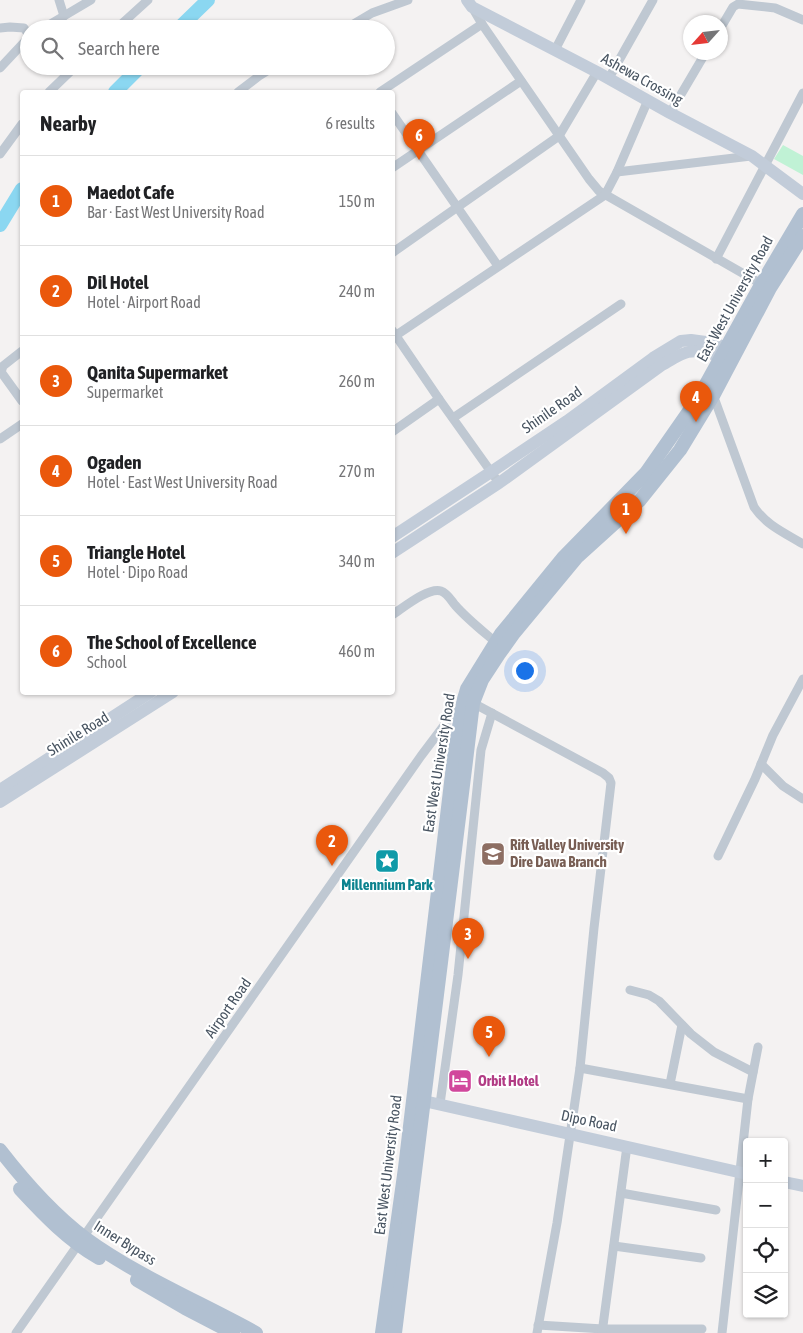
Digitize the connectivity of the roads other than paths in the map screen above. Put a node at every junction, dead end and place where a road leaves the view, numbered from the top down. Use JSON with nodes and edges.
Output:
{"nodes":[{"id":1,"x":59,"y":0,"type":"edge"},
{"id":2,"x":91,"y":0,"type":"edge"},
{"id":3,"x":408,"y":0,"type":"edge"},
{"id":4,"x":581,"y":0,"type":"edge"},
{"id":5,"x":652,"y":0,"type":"edge"},
{"id":6,"x":142,"y":2,"type":"edge"},
{"id":7,"x":469,"y":4,"type":"edge"},
{"id":8,"x":775,"y":4,"type":"edge"},
{"id":9,"x":728,"y":15,"type":"edge"},
{"id":10,"x":64,"y":16,"type":"junction"},
{"id":11,"x":57,"y":20,"type":"edge"},
{"id":12,"x":125,"y":20,"type":"edge"},
{"id":13,"x":360,"y":20,"type":"edge"},
{"id":14,"x":803,"y":20,"type":"edge"},
{"id":15,"x":500,"y":21,"type":"junction"},
{"id":16,"x":482,"y":24,"type":"junction"},
{"id":17,"x":0,"y":28,"type":"edge"},
{"id":18,"x":20,"y":28,"type":"edge"},
{"id":19,"x":490,"y":36,"type":"junction"},
{"id":20,"x":20,"y":46,"type":"edge"},
{"id":21,"x":555,"y":50,"type":"junction"},
{"id":22,"x":701,"y":60,"type":"edge"},
{"id":23,"x":0,"y":68,"type":"edge"},
{"id":24,"x":67,"y":75,"type":"edge"},
{"id":25,"x":261,"y":75,"type":"edge"},
{"id":26,"x":603,"y":75,"type":"junction"},
{"id":27,"x":521,"y":81,"type":"junction"},
{"id":28,"x":51,"y":90,"type":"edge"},
{"id":29,"x":241,"y":90,"type":"edge"},
{"id":30,"x":383,"y":90,"type":"edge"},
{"id":31,"x":803,"y":93,"type":"edge"},
{"id":32,"x":648,"y":100,"type":"junction"},
{"id":33,"x":670,"y":113,"type":"junction"},
{"id":34,"x":395,"y":117,"type":"edge"},
{"id":35,"x":20,"y":127,"type":"edge"},
{"id":36,"x":559,"y":136,"type":"junction"},
{"id":37,"x":418,"y":150,"type":"junction"},
{"id":38,"x":0,"y":154,"type":"edge"},
{"id":39,"x":752,"y":156,"type":"junction"},
{"id":40,"x":765,"y":165,"type":"junction"},
{"id":41,"x":395,"y":166,"type":"edge"},
{"id":42,"x":617,"y":172,"type":"junction"},
{"id":43,"x":605,"y":195,"type":"junction"},
{"id":44,"x":801,"y":195,"type":"edge"},
{"id":45,"x":457,"y":208,"type":"junction"},
{"id":46,"x":803,"y":214,"type":"edge"},
{"id":47,"x":803,"y":236,"type":"edge"},
{"id":48,"x":395,"y":250,"type":"edge"},
{"id":49,"x":716,"y":258,"type":"junction"},
{"id":50,"x":498,"y":266,"type":"junction"},
{"id":51,"x":765,"y":286,"type":"junction"},
{"id":52,"x":621,"y":304,"type":"dead end"},
{"id":53,"x":395,"y":333,"type":"edge"},
{"id":54,"x":395,"y":335,"type":"edge"},
{"id":55,"x":20,"y":353,"type":"edge"},
{"id":56,"x":729,"y":354,"type":"junction"},
{"id":57,"x":710,"y":389,"type":"junction"},
{"id":58,"x":20,"y":398,"type":"edge"},
{"id":59,"x":439,"y":399,"type":"junction"},
{"id":60,"x":453,"y":418,"type":"junction"},
{"id":61,"x":20,"y":425,"type":"edge"},
{"id":62,"x":395,"y":430,"type":"edge"},
{"id":63,"x":0,"y":439,"type":"edge"},
{"id":64,"x":491,"y":472,"type":"junction"},
{"id":65,"x":499,"y":483,"type":"junction"},
{"id":66,"x":395,"y":535,"type":"edge"},
{"id":67,"x":803,"y":544,"type":"edge"},
{"id":68,"x":395,"y":551,"type":"edge"},
{"id":69,"x":395,"y":613,"type":"edge"},
{"id":70,"x":499,"y":645,"type":"junction"},
{"id":71,"x":803,"y":679,"type":"edge"},
{"id":72,"x":146,"y":695,"type":"edge"},
{"id":73,"x":168,"y":695,"type":"edge"},
{"id":74,"x":469,"y":701,"type":"junction"},
{"id":75,"x":492,"y":713,"type":"junction"},
{"id":76,"x":761,"y":764,"type":"junction"},
{"id":77,"x":0,"y":790,"type":"edge"},
{"id":78,"x":803,"y":799,"type":"edge"},
{"id":79,"x":0,"y":802,"type":"edge"},
{"id":80,"x":718,"y":856,"type":"dead end"},
{"id":81,"x":630,"y":990,"type":"dead end"},
{"id":82,"x":682,"y":1025,"type":"junction"},
{"id":83,"x":758,"y":1047,"type":"dead end"},
{"id":84,"x":580,"y":1068,"type":"junction"},
{"id":85,"x":753,"y":1072,"type":"junction"},
{"id":86,"x":670,"y":1084,"type":"junction"},
{"id":87,"x":419,"y":1099,"type":"junction"},
{"id":88,"x":748,"y":1099,"type":"junction"},
{"id":89,"x":440,"y":1104,"type":"junction"},
{"id":90,"x":569,"y":1134,"type":"junction"},
{"id":91,"x":746,"y":1138,"type":"edge"},
{"id":92,"x":627,"y":1146,"type":"junction"},
{"id":93,"x":0,"y":1150,"type":"edge"},
{"id":94,"x":0,"y":1166,"type":"edge"},
{"id":95,"x":743,"y":1173,"type":"edge"},
{"id":96,"x":743,"y":1180,"type":"edge"},
{"id":97,"x":788,"y":1183,"type":"edge"},
{"id":98,"x":803,"y":1186,"type":"edge"},
{"id":99,"x":621,"y":1193,"type":"junction"},
{"id":100,"x":716,"y":1210,"type":"dead end"},
{"id":101,"x":81,"y":1241,"type":"junction"},
{"id":102,"x":614,"y":1246,"type":"junction"},
{"id":103,"x":701,"y":1258,"type":"dead end"},
{"id":104,"x":537,"y":1329,"type":"edge"},
{"id":105,"x":702,"y":1329,"type":"dead end"},
{"id":106,"x":602,"y":1331,"type":"edge"},
{"id":107,"x":654,"y":1331,"type":"edge"},
{"id":108,"x":16,"y":1333,"type":"edge"},
{"id":109,"x":233,"y":1333,"type":"edge"},
{"id":110,"x":256,"y":1333,"type":"edge"},
{"id":111,"x":382,"y":1333,"type":"edge"},
{"id":112,"x":395,"y":1333,"type":"edge"},
{"id":113,"x":722,"y":1333,"type":"edge"}],
"edges":[{"from":1,"to":10,"type":"street"},
{"from":2,"to":10,"type":"street"},
{"from":3,"to":13,"type":"street"},
{"from":4,"to":21,"type":"street"},
{"from":5,"to":26,"type":"street"},
{"from":6,"to":12,"type":"street"},
{"from":7,"to":15,"type":"street","name":"Ashewa Crossing"},
{"from":7,"to":16,"type":"street"},
{"from":8,"to":9,"type":"street"},
{"from":8,"to":14,"type":"street"},
{"from":10,"to":11,"type":"street"},
{"from":15,"to":19,"type":"street"},
{"from":15,"to":21,"type":"street","name":"Ashewa Crossing"},
{"from":16,"to":19,"type":"street"},
{"from":16,"to":30,"type":"street"},
{"from":17,"to":18,"type":"street"},
{"from":19,"to":27,"type":"street"},
{"from":20,"to":23,"type":"street"},
{"from":21,"to":26,"type":"street","name":"Ashewa Crossing"},
{"from":22,"to":33,"type":"street"},
{"from":24,"to":28,"type":"street"},
{"from":25,"to":29,"type":"street"},
{"from":26,"to":32,"type":"street","name":"Ashewa Crossing"},
{"from":26,"to":36,"type":"street"},
{"from":27,"to":36,"type":"street"},
{"from":27,"to":37,"type":"street"},
{"from":31,"to":40,"type":"street"},
{"from":32,"to":33,"type":"street","name":"Ashewa Crossing"},
{"from":32,"to":42,"type":"street"},
{"from":33,"to":39,"type":"street","name":"Ashewa Crossing"},
{"from":34,"to":37,"type":"street"},
{"from":35,"to":38,"type":"street"},
{"from":36,"to":43,"type":"street"},
{"from":36,"to":45,"type":"street"},
{"from":37,"to":41,"type":"street"},
{"from":37,"to":45,"type":"street"},
{"from":39,"to":40,"type":"street","name":"Ashewa Crossing"},
{"from":39,"to":42,"type":"street"},
{"from":40,"to":44,"type":"street","name":"Ashewa Crossing"},
{"from":40,"to":49,"type":"street"},
{"from":42,"to":43,"type":"street"},
{"from":43,"to":49,"type":"street"},
{"from":43,"to":50,"type":"street"},
{"from":45,"to":48,"type":"street"},
{"from":45,"to":50,"type":"street"},
{"from":46,"to":51,"type":"main road","name":"East West University Road"},
{"from":47,"to":51,"type":"main road","name":"East West University Road"},
{"from":49,"to":51,"type":"street"},
{"from":50,"to":53,"type":"street"},
{"from":51,"to":56,"type":"main road","name":"East West University Road"},
{"from":52,"to":60,"type":"street"},
{"from":54,"to":59,"type":"street"},
{"from":55,"to":58,"type":"street"},
{"from":56,"to":57,"type":"main road","name":"East West University Road"},
{"from":56,"to":64,"type":"street","name":"Shinile Road"},
{"from":56,"to":65,"type":"street","name":"Shinile Road"},
{"from":57,"to":67,"type":"street"},
{"from":57,"to":70,"type":"main road","name":"East West University Road"},
{"from":59,"to":60,"type":"street"},
{"from":59,"to":62,"type":"street"},
{"from":60,"to":64,"type":"street"},
{"from":61,"to":63,"type":"street"},
{"from":64,"to":65,"type":"street"},
{"from":64,"to":66,"type":"street","name":"Shinile Road"},
{"from":65,"to":68,"type":"street","name":"Shinile Road"},
{"from":69,"to":70,"type":"street"},
{"from":70,"to":74,"type":"main road","name":"East West University Road"},
{"from":71,"to":76,"type":"street"},
{"from":72,"to":77,"type":"street","name":"Shinile Road"},
{"from":73,"to":79,"type":"street","name":"Shinile Road"},
{"from":74,"to":75,"type":"street"},
{"from":74,"to":87,"type":"main road","name":"East West University Road"},
{"from":74,"to":101,"type":"street","name":"Airport Road"},
{"from":75,"to":84,"type":"street"},
{"from":75,"to":89,"type":"street"},
{"from":76,"to":78,"type":"street"},
{"from":76,"to":80,"type":"street"},
{"from":81,"to":82,"type":"street"},
{"from":82,"to":85,"type":"street"},
{"from":82,"to":86,"type":"street"},
{"from":83,"to":85,"type":"street"},
{"from":84,"to":86,"type":"street"},
{"from":84,"to":90,"type":"street"},
{"from":85,"to":88,"type":"street"},
{"from":86,"to":88,"type":"street"},
{"from":87,"to":89,"type":"street","name":"Dipo Road"},
{"from":87,"to":111,"type":"main road","name":"East West University Road"},
{"from":87,"to":112,"type":"main road","name":"East West University Road"},
{"from":88,"to":91,"type":"street"},
{"from":89,"to":90,"type":"street","name":"Dipo Road"},
{"from":90,"to":92,"type":"street","name":"Dipo Road"},
{"from":90,"to":104,"type":"street"},
{"from":92,"to":95,"type":"street","name":"Dipo Road"},
{"from":92,"to":99,"type":"street"},
{"from":93,"to":101,"type":"main road","name":"Inner Bypass"},
{"from":94,"to":101,"type":"main road","name":"Inner Bypass"},
{"from":96,"to":113,"type":"street"},
{"from":97,"to":98,"type":"street"},
{"from":99,"to":100,"type":"street"},
{"from":99,"to":102,"type":"street"},
{"from":101,"to":108,"type":"street","name":"Airport Road"},
{"from":101,"to":109,"type":"main road","name":"Inner Bypass"},
{"from":101,"to":110,"type":"main road","name":"Inner Bypass"},
{"from":102,"to":103,"type":"street"},
{"from":102,"to":106,"type":"street"},
{"from":104,"to":106,"type":"street"},
{"from":105,"to":107,"type":"street"},
{"from":106,"to":107,"type":"street"}]}
